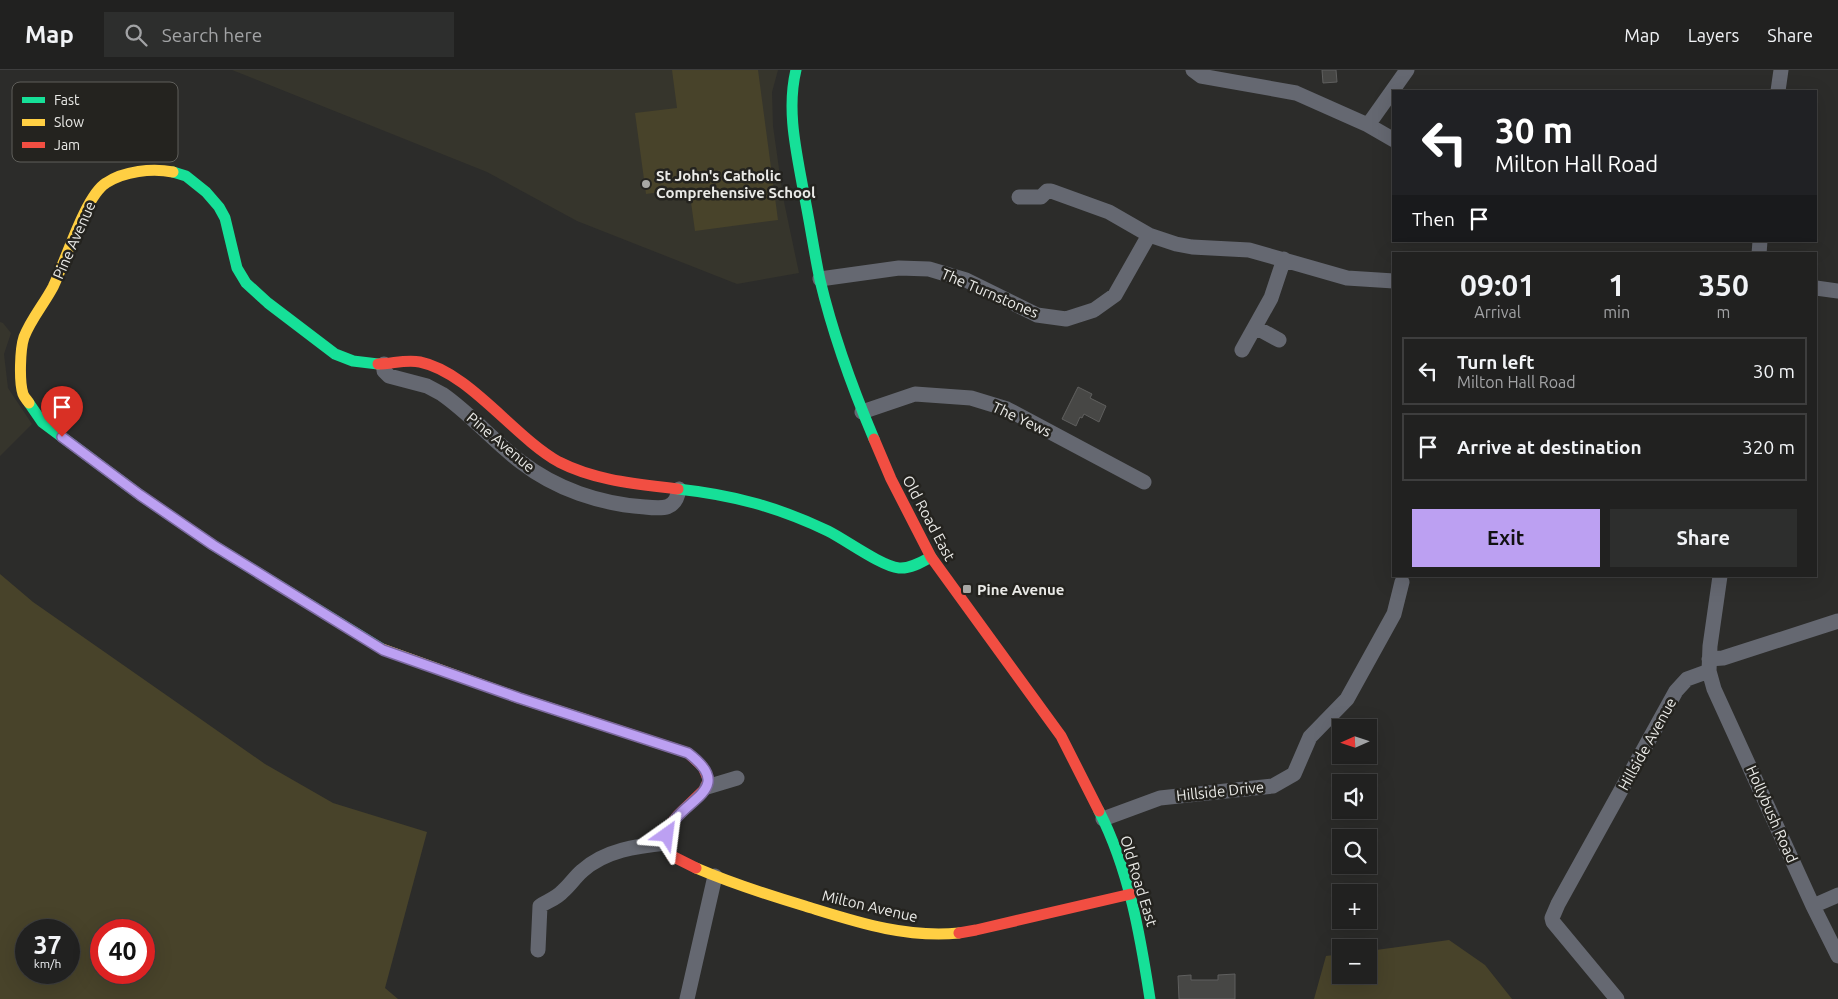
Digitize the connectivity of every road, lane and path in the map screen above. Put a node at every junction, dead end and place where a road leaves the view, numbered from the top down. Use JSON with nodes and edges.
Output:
{"nodes":[{"id":1,"x":796,"y":70,"type":"edge"},
{"id":2,"x":1193,"y":70,"type":"edge"},
{"id":3,"x":1407,"y":70,"type":"edge"},
{"id":4,"x":1781,"y":70,"type":"edge"},
{"id":5,"x":1393,"y":90,"type":"edge"},
{"id":6,"x":1778,"y":90,"type":"edge"},
{"id":7,"x":1392,"y":91,"type":"edge"},
{"id":8,"x":1368,"y":125,"type":"junction"},
{"id":9,"x":1392,"y":139,"type":"edge"},
{"id":10,"x":1019,"y":196,"type":"dead end"},
{"id":11,"x":1149,"y":235,"type":"junction"},
{"id":12,"x":1284,"y":260,"type":"junction"},
{"id":13,"x":820,"y":279,"type":"junction"},
{"id":14,"x":1392,"y":281,"type":"edge"},
{"id":15,"x":1817,"y":288,"type":"edge"},
{"id":16,"x":1838,"y":290,"type":"edge"},
{"id":17,"x":1255,"y":327,"type":"junction"},
{"id":18,"x":1279,"y":340,"type":"dead end"},
{"id":19,"x":1242,"y":350,"type":"dead end"},
{"id":20,"x":384,"y":364,"type":"junction"},
{"id":21,"x":862,"y":412,"type":"junction"},
{"id":22,"x":1144,"y":482,"type":"dead end"},
{"id":23,"x":679,"y":489,"type":"junction"},
{"id":24,"x":931,"y":557,"type":"junction"},
{"id":25,"x":1720,"y":577,"type":"edge"},
{"id":26,"x":1402,"y":582,"type":"dead end"},
{"id":27,"x":1838,"y":620,"type":"edge"},
{"id":28,"x":1709,"y":665,"type":"junction"},
{"id":29,"x":738,"y":778,"type":"dead end"},
{"id":30,"x":707,"y":787,"type":"junction"},
{"id":31,"x":1103,"y":819,"type":"junction"},
{"id":32,"x":667,"y":844,"type":"junction"},
{"id":33,"x":715,"y":876,"type":"junction"},
{"id":34,"x":1131,"y":894,"type":"junction"},
{"id":35,"x":1838,"y":895,"type":"edge"},
{"id":36,"x":1813,"y":906,"type":"junction"},
{"id":37,"x":538,"y":950,"type":"dead end"},
{"id":38,"x":1838,"y":956,"type":"edge"},
{"id":39,"x":687,"y":999,"type":"edge"},
{"id":40,"x":1150,"y":999,"type":"edge"},
{"id":41,"x":1617,"y":999,"type":"edge"}],
"edges":[{"from":1,"to":13,"type":"street","name":"Old Road East"},
{"from":2,"to":8,"type":"street"},
{"from":3,"to":5,"type":"street"},
{"from":4,"to":6,"type":"street"},
{"from":7,"to":8,"type":"street"},
{"from":8,"to":9,"type":"street"},
{"from":10,"to":11,"type":"street"},
{"from":11,"to":12,"type":"street"},
{"from":11,"to":13,"type":"street","name":"The Turnstones"},
{"from":12,"to":14,"type":"street"},
{"from":12,"to":17,"type":"street"},
{"from":13,"to":21,"type":"street","name":"Old Road East"},
{"from":15,"to":16,"type":"street"},
{"from":17,"to":18,"type":"street"},
{"from":17,"to":19,"type":"street"},
{"from":20,"to":23,"type":"street","name":"Pine Avenue"},
{"from":20,"to":23,"type":"street","name":"Pine Avenue"},
{"from":20,"to":30,"type":"street","name":"Pine Avenue"},
{"from":21,"to":22,"type":"street","name":"The Yews"},
{"from":21,"to":24,"type":"street","name":"Old Road East"},
{"from":23,"to":24,"type":"street","name":"Pine Avenue"},
{"from":24,"to":31,"type":"street","name":"Old Road East"},
{"from":25,"to":28,"type":"street"},
{"from":26,"to":31,"type":"street","name":"Hillside Drive"},
{"from":27,"to":28,"type":"street","name":"Hillside Avenue"},
{"from":28,"to":36,"type":"street","name":"Hollybush Road"},
{"from":28,"to":41,"type":"street","name":"Hillside Avenue"},
{"from":29,"to":30,"type":"street"},
{"from":30,"to":32,"type":"street"},
{"from":31,"to":34,"type":"street","name":"Old Road East"},
{"from":32,"to":33,"type":"street","name":"Milton Avenue"},
{"from":32,"to":37,"type":"street"},
{"from":33,"to":34,"type":"street","name":"Milton Avenue"},
{"from":33,"to":39,"type":"street"},
{"from":34,"to":40,"type":"street","name":"Old Road East"},
{"from":35,"to":36,"type":"street"},
{"from":36,"to":38,"type":"street","name":"Hollybush Road"}]}
